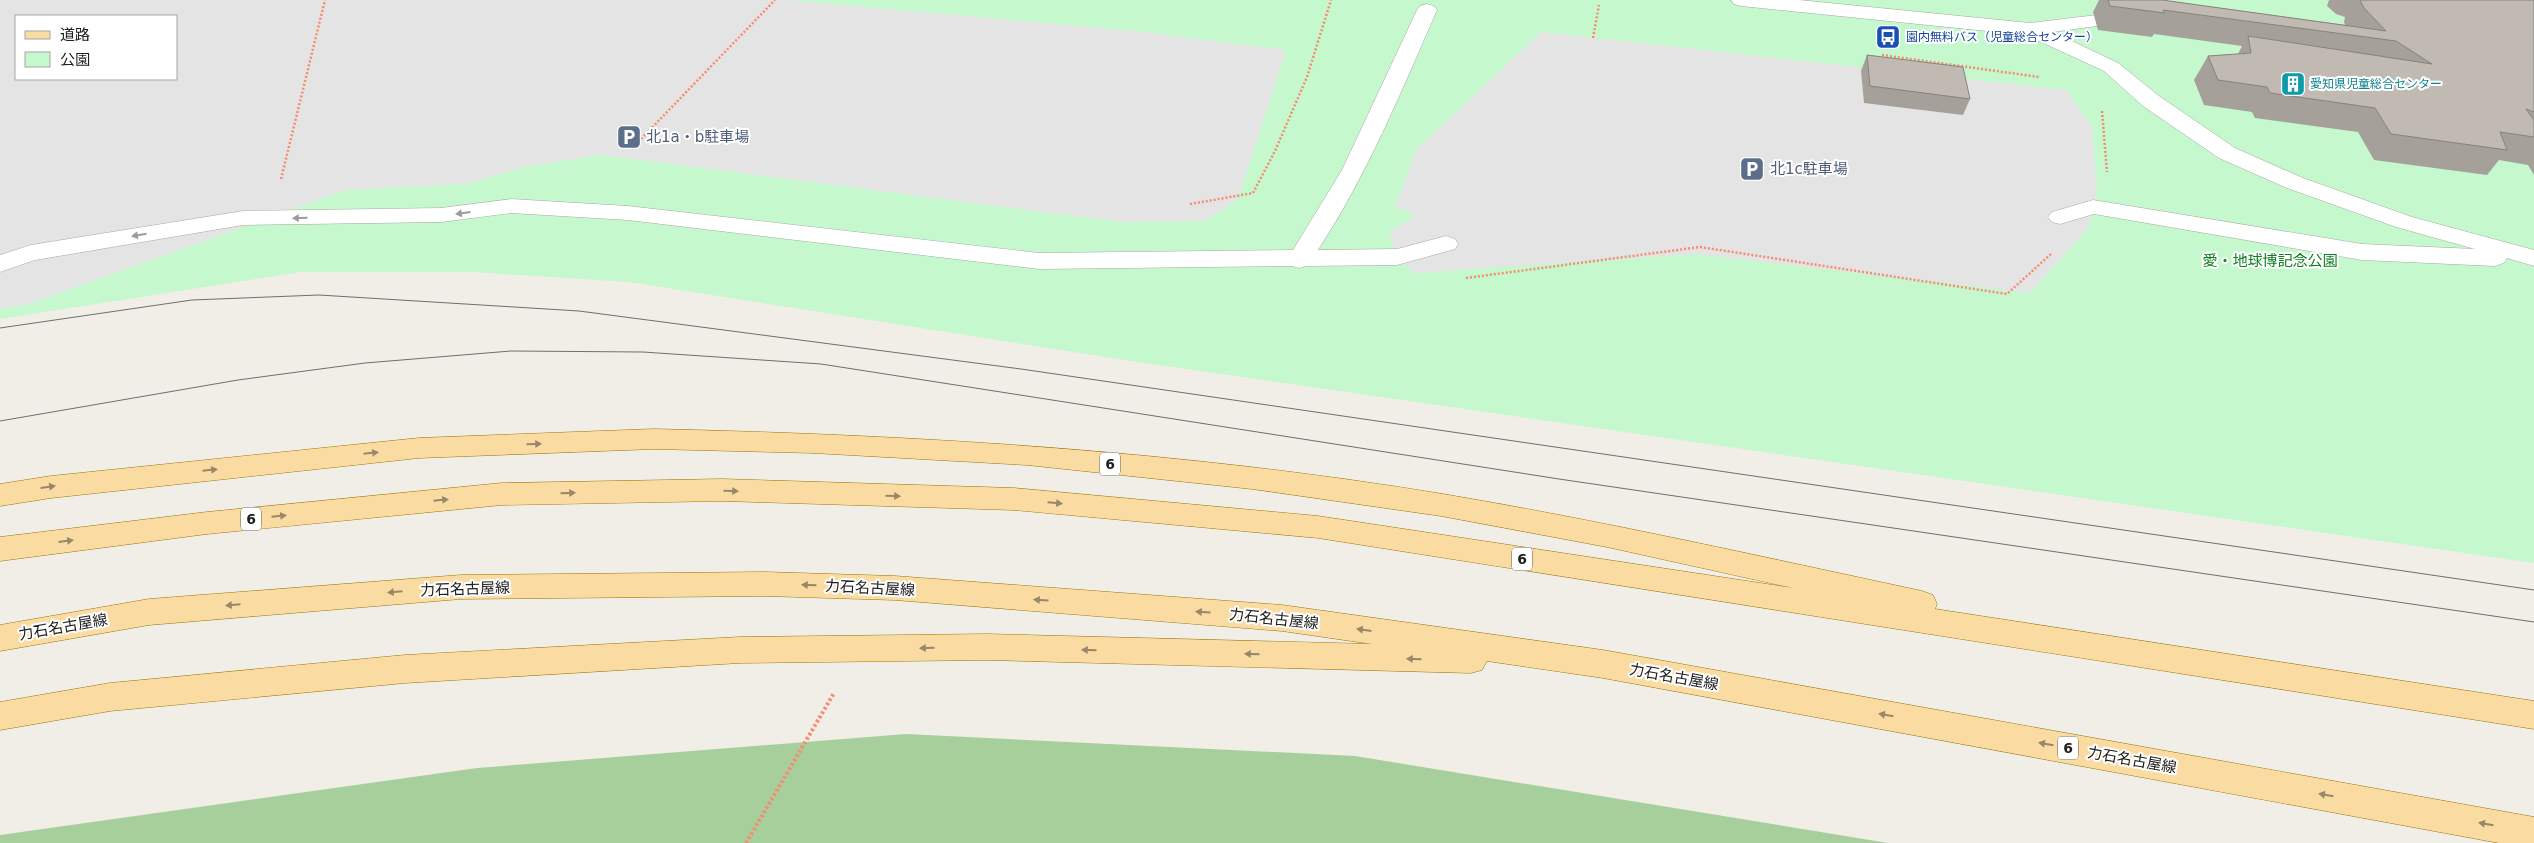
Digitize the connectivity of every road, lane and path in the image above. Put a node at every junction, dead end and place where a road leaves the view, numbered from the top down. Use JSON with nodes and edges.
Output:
{"nodes":[{"id":1,"x":325,"y":0,"type":"edge"},
{"id":2,"x":775,"y":0,"type":"edge"},
{"id":3,"x":1331,"y":0,"type":"edge"},
{"id":4,"x":1741,"y":0,"type":"edge"},
{"id":5,"x":1599,"y":5,"type":"dead end"},
{"id":6,"x":1846,"y":6,"type":"edge"},
{"id":7,"x":1427,"y":10,"type":"dead end"},
{"id":8,"x":2097,"y":21,"type":"dead end"},
{"id":9,"x":2030,"y":29,"type":"junction"},
{"id":10,"x":1593,"y":38,"type":"dead end"},
{"id":11,"x":1882,"y":63,"type":"edge"},
{"id":12,"x":2043,"y":77,"type":"dead end"},
{"id":13,"x":641,"y":139,"type":"dead end"},
{"id":14,"x":279,"y":187,"type":"dead end"},
{"id":15,"x":1190,"y":204,"type":"dead end"},
{"id":16,"x":2060,"y":217,"type":"dead end"},
{"id":17,"x":1446,"y":244,"type":"dead end"},
{"id":18,"x":2534,"y":258,"type":"edge"},
{"id":19,"x":1299,"y":260,"type":"junction"},
{"id":20,"x":0,"y":264,"type":"edge"},
{"id":21,"x":0,"y":495,"type":"edge"},
{"id":22,"x":0,"y":549,"type":"edge"},
{"id":23,"x":0,"y":638,"type":"edge"},
{"id":24,"x":860,"y":650,"type":"junction"},
{"id":25,"x":1603,"y":664,"type":"junction"},
{"id":26,"x":2204,"y":665,"type":"junction"},
{"id":27,"x":2534,"y":715,"type":"edge"},
{"id":28,"x":0,"y":716,"type":"edge"},
{"id":29,"x":2534,"y":833,"type":"edge"},
{"id":30,"x":746,"y":843,"type":"edge"}],
"edges":[{"from":1,"to":14,"type":"path"},
{"from":2,"to":13,"type":"path"},
{"from":3,"to":15,"type":"path"},
{"from":4,"to":6,"type":"lane"},
{"from":5,"to":10,"type":"path"},
{"from":6,"to":9,"type":"lane"},
{"from":7,"to":19,"type":"lane"},
{"from":8,"to":9,"type":"lane"},
{"from":9,"to":18,"type":"lane"},
{"from":11,"to":12,"type":"path"},
{"from":16,"to":18,"type":"lane"},
{"from":17,"to":19,"type":"lane"},
{"from":19,"to":20,"type":"lane","one_way":true},
{"from":21,"to":26,"type":"main road","number":"6","one_way":true},
{"from":22,"to":26,"type":"main road","number":"6","one_way":true},
{"from":25,"to":23,"type":"main road","name":"力石名古屋線","number":"6","one_way":true},
{"from":25,"to":24,"type":"main road","number":"6","one_way":true},
{"from":24,"to":28,"type":"main road","number":"6"},
{"from":24,"to":30,"type":"path"},
{"from":29,"to":25,"type":"main road","name":"力石名古屋線","number":"6","one_way":true},
{"from":26,"to":27,"type":"main road","number":"6"}]}
